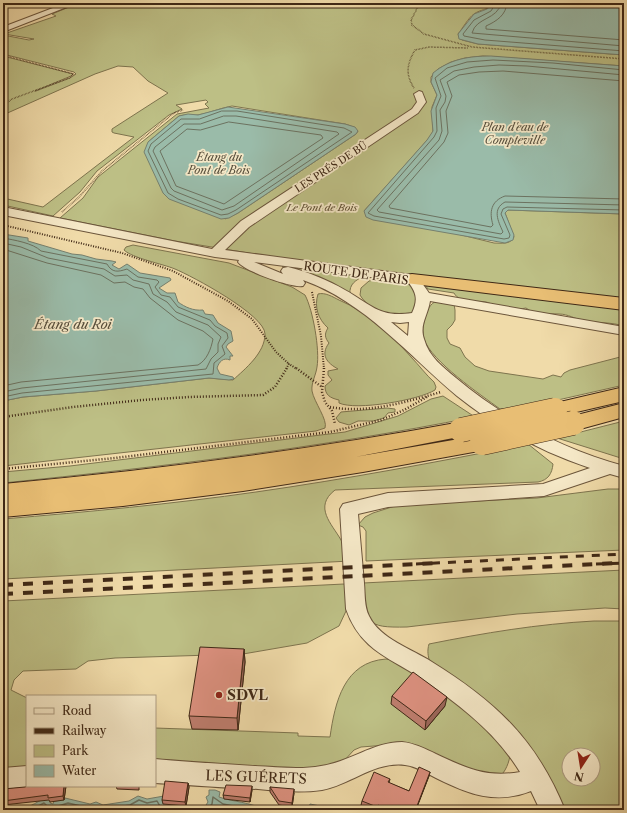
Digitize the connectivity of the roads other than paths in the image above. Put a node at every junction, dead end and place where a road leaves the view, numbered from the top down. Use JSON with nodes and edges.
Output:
{"nodes":[{"id":1,"x":73,"y":3,"type":"edge"},
{"id":2,"x":3,"y":30,"type":"edge"},
{"id":3,"x":419,"y":94,"type":"road end"},
{"id":4,"x":3,"y":211,"type":"edge"},
{"id":5,"x":215,"y":253,"type":"junction"},
{"id":6,"x":239,"y":259,"type":"junction"},
{"id":7,"x":379,"y":275,"type":"junction"},
{"id":8,"x":412,"y":279,"type":"junction"},
{"id":9,"x":354,"y":292,"type":"junction"},
{"id":10,"x":424,"y":296,"type":"junction"},
{"id":11,"x":624,"y":304,"type":"edge"},
{"id":12,"x":376,"y":315,"type":"junction"},
{"id":13,"x":418,"y":316,"type":"junction"},
{"id":14,"x":624,"y":331,"type":"edge"},
{"id":15,"x":426,"y":358,"type":"junction"},
{"id":16,"x":624,"y":394,"type":"edge"},
{"id":17,"x":624,"y":410,"type":"edge"},
{"id":18,"x":564,"y":416,"type":"junction"},
{"id":19,"x":616,"y":470,"type":"edge"},
{"id":20,"x":3,"y":492,"type":"edge"},
{"id":21,"x":3,"y":508,"type":"edge"},
{"id":22,"x":156,"y":771,"type":"edge"},
{"id":23,"x":537,"y":777,"type":"junction"},
{"id":24,"x":26,"y":778,"type":"edge"},
{"id":25,"x":3,"y":780,"type":"edge"},
{"id":26,"x":553,"y":810,"type":"edge"}],
"edges":[{"from":1,"to":2,"type":"street"},
{"from":3,"to":5,"type":"street","name":"LES PRÉS DE BÛ"},
{"from":4,"to":5,"type":"street","name":"ROUTE DE PARIS"},
{"from":5,"to":6,"type":"street","name":"ROUTE DE PARIS"},
{"from":5,"to":7,"type":"street","name":"ROUTE DE PARIS"},
{"from":6,"to":9,"type":"street","name":"ROUTE DE PARIS"},
{"from":6,"to":9,"type":"street"},
{"from":7,"to":8,"type":"street","name":"ROUTE DE PARIS"},
{"from":7,"to":9,"type":"street"},
{"from":8,"to":10,"type":"street","name":"ROUTE DE PARIS"},
{"from":8,"to":11,"type":"highway"},
{"from":9,"to":12,"type":"street","name":"ROUTE DE PARIS"},
{"from":10,"to":13,"type":"street"},
{"from":10,"to":14,"type":"street"},
{"from":12,"to":13,"type":"street"},
{"from":12,"to":15,"type":"street","name":"ROUTE DE PARIS"},
{"from":13,"to":15,"type":"street"},
{"from":15,"to":19,"type":"street","name":"ROUTE DE PARIS"},
{"from":16,"to":18,"type":"highway"},
{"from":17,"to":18,"type":"highway"},
{"from":18,"to":20,"type":"highway","bridge":true},
{"from":18,"to":21,"type":"highway","bridge":true},
{"from":19,"to":23,"type":"street"},
{"from":22,"to":23,"type":"street","name":"LES GUÉRETS"},
{"from":23,"to":26,"type":"street"},
{"from":24,"to":25,"type":"street"}]}
